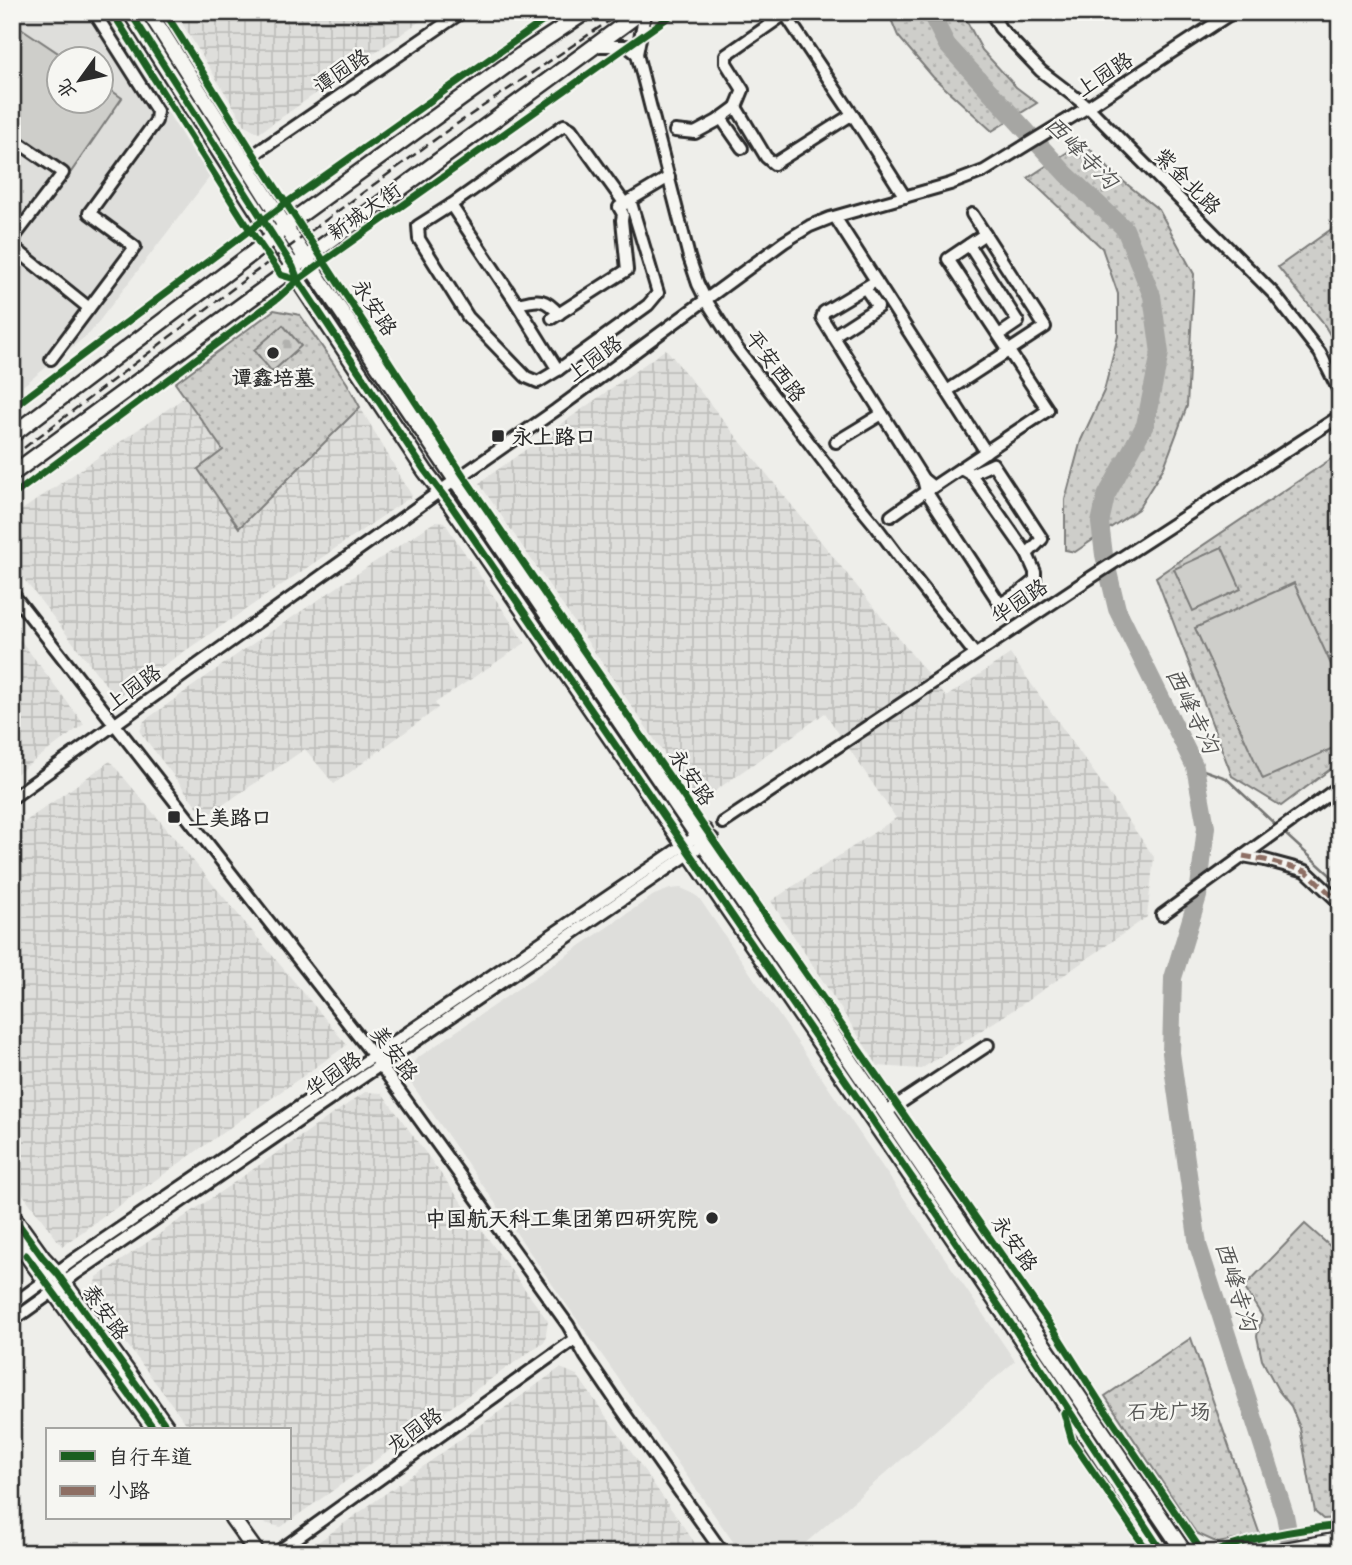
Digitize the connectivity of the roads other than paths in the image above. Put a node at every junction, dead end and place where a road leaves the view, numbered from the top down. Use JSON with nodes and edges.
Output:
{"nodes":[{"id":1,"x":94,"y":12,"type":"edge"},
{"id":2,"x":130,"y":12,"type":"edge"},
{"id":3,"x":149,"y":12,"type":"edge"},
{"id":4,"x":461,"y":12,"type":"edge"},
{"id":5,"x":586,"y":12,"type":"edge"},
{"id":6,"x":641,"y":12,"type":"edge"},
{"id":7,"x":646,"y":12,"type":"edge"},
{"id":8,"x":991,"y":12,"type":"edge"},
{"id":9,"x":1233,"y":12,"type":"edge"},
{"id":10,"x":786,"y":13,"type":"edge"},
{"id":11,"x":595,"y":46,"type":"junction"},
{"id":12,"x":637,"y":54,"type":"junction"},
{"id":13,"x":737,"y":107,"type":"junction"},
{"id":14,"x":1088,"y":107,"type":"junction"},
{"id":15,"x":854,"y":117,"type":"junction"},
{"id":16,"x":721,"y":118,"type":"junction"},
{"id":17,"x":675,"y":131,"type":"dead end"},
{"id":18,"x":12,"y":138,"type":"edge"},
{"id":19,"x":742,"y":148,"type":"dead end"},
{"id":20,"x":243,"y":162,"type":"junction"},
{"id":21,"x":668,"y":177,"type":"junction"},
{"id":22,"x":905,"y":197,"type":"junction"},
{"id":23,"x":628,"y":202,"type":"junction"},
{"id":24,"x":451,"y":205,"type":"junction"},
{"id":25,"x":972,"y":214,"type":"dead end"},
{"id":26,"x":835,"y":217,"type":"junction"},
{"id":27,"x":279,"y":231,"type":"junction"},
{"id":28,"x":985,"y":234,"type":"junction"},
{"id":29,"x":12,"y":240,"type":"edge"},
{"id":30,"x":969,"y":245,"type":"junction"},
{"id":31,"x":12,"y":246,"type":"edge"},
{"id":32,"x":299,"y":263,"type":"junction"},
{"id":33,"x":876,"y":281,"type":"junction"},
{"id":34,"x":865,"y":288,"type":"junction"},
{"id":35,"x":706,"y":300,"type":"junction"},
{"id":36,"x":517,"y":304,"type":"junction"},
{"id":37,"x":89,"y":307,"type":"junction"},
{"id":38,"x":833,"y":335,"type":"junction"},
{"id":39,"x":999,"y":335,"type":"junction"},
{"id":40,"x":1009,"y":351,"type":"junction"},
{"id":41,"x":51,"y":359,"type":"dead end"},
{"id":42,"x":558,"y":370,"type":"junction"},
{"id":43,"x":947,"y":391,"type":"junction"},
{"id":44,"x":1340,"y":393,"type":"edge"},
{"id":45,"x":882,"y":414,"type":"junction"},
{"id":46,"x":1340,"y":415,"type":"edge"},
{"id":47,"x":12,"y":435,"type":"edge"},
{"id":48,"x":836,"y":442,"type":"dead end"},
{"id":49,"x":986,"y":452,"type":"junction"},
{"id":50,"x":966,"y":471,"type":"junction"},
{"id":51,"x":12,"y":474,"type":"edge"},
{"id":52,"x":923,"y":479,"type":"junction"},
{"id":53,"x":455,"y":481,"type":"junction"},
{"id":54,"x":440,"y":491,"type":"junction"},
{"id":55,"x":926,"y":491,"type":"junction"},
{"id":56,"x":891,"y":516,"type":"dead end"},
{"id":57,"x":1027,"y":554,"type":"junction"},
{"id":58,"x":12,"y":593,"type":"edge"},
{"id":59,"x":975,"y":654,"type":"junction"},
{"id":60,"x":115,"y":724,"type":"junction"},
{"id":61,"x":1340,"y":786,"type":"edge"},
{"id":62,"x":12,"y":798,"type":"edge"},
{"id":63,"x":723,"y":823,"type":"dead end"},
{"id":64,"x":698,"y":841,"type":"junction"},
{"id":65,"x":1243,"y":856,"type":"junction"},
{"id":66,"x":1340,"y":903,"type":"edge"},
{"id":67,"x":1163,"y":915,"type":"dead end"},
{"id":68,"x":988,"y":1045,"type":"dead end"},
{"id":69,"x":376,"y":1060,"type":"junction"},
{"id":70,"x":885,"y":1113,"type":"junction"},
{"id":71,"x":12,"y":1215,"type":"edge"},
{"id":72,"x":12,"y":1235,"type":"edge"},
{"id":73,"x":55,"y":1282,"type":"junction"},
{"id":74,"x":12,"y":1305,"type":"edge"},
{"id":75,"x":12,"y":1321,"type":"edge"},
{"id":76,"x":575,"y":1339,"type":"junction"},
{"id":77,"x":154,"y":1428,"type":"edge"},
{"id":78,"x":167,"y":1428,"type":"edge"},
{"id":79,"x":222,"y":1520,"type":"edge"},
{"id":80,"x":233,"y":1520,"type":"edge"},
{"id":81,"x":1340,"y":1540,"type":"edge"},
{"id":82,"x":246,"y":1553,"type":"edge"},
{"id":83,"x":257,"y":1553,"type":"edge"},
{"id":84,"x":276,"y":1553,"type":"edge"},
{"id":85,"x":723,"y":1553,"type":"edge"},
{"id":86,"x":1163,"y":1553,"type":"edge"},
{"id":87,"x":1185,"y":1553,"type":"edge"},
{"id":88,"x":1270,"y":1553,"type":"edge"}],
"edges":[{"from":1,"to":37,"type":"street"},
{"from":2,"to":27,"type":"main road","name":"永安路"},
{"from":3,"to":20,"type":"main road","name":"永安路"},
{"from":4,"to":20,"type":"street","name":"谭园路"},
{"from":5,"to":27,"type":"main road","name":"新城大街"},
{"from":6,"to":11,"type":"main road","name":"新城大街"},
{"from":7,"to":12,"type":"street"},
{"from":8,"to":14,"type":"street","name":"紫金北路"},
{"from":9,"to":14,"type":"street","name":"上园路"},
{"from":10,"to":13,"type":"street"},
{"from":10,"to":15,"type":"street"},
{"from":11,"to":12,"type":"street"},
{"from":11,"to":32,"type":"main road","name":"新城大街"},
{"from":12,"to":21,"type":"street","name":"平安西路"},
{"from":13,"to":15,"type":"street"},
{"from":13,"to":16,"type":"street"},
{"from":14,"to":22,"type":"street","name":"上园路"},
{"from":14,"to":44,"type":"street","name":"紫金北路"},
{"from":15,"to":22,"type":"street"},
{"from":16,"to":17,"type":"street"},
{"from":16,"to":19,"type":"street"},
{"from":18,"to":29,"type":"street"},
{"from":20,"to":27,"type":"main road","name":"永安路"},
{"from":21,"to":23,"type":"street"},
{"from":21,"to":35,"type":"street","name":"平安西路"},
{"from":22,"to":26,"type":"street","name":"上园路"},
{"from":23,"to":24,"type":"street"},
{"from":23,"to":36,"type":"street"},
{"from":23,"to":42,"type":"street"},
{"from":24,"to":36,"type":"street"},
{"from":24,"to":42,"type":"street"},
{"from":25,"to":28,"type":"street"},
{"from":26,"to":33,"type":"street"},
{"from":26,"to":35,"type":"street","name":"上园路"},
{"from":27,"to":32,"type":"main road","name":"永安路"},
{"from":27,"to":47,"type":"main road","name":"新城大街"},
{"from":28,"to":30,"type":"street"},
{"from":28,"to":40,"type":"street"},
{"from":30,"to":39,"type":"street"},
{"from":30,"to":39,"type":"street"},
{"from":31,"to":37,"type":"street"},
{"from":32,"to":51,"type":"main road","name":"新城大街"},
{"from":32,"to":53,"type":"main road","name":"永安路"},
{"from":32,"to":54,"type":"main road","name":"永安路"},
{"from":33,"to":34,"type":"street"},
{"from":33,"to":43,"type":"street"},
{"from":34,"to":38,"type":"street"},
{"from":34,"to":38,"type":"street"},
{"from":35,"to":53,"type":"street","name":"上园路"},
{"from":35,"to":59,"type":"street","name":"平安西路"},
{"from":36,"to":42,"type":"street"},
{"from":37,"to":41,"type":"street"},
{"from":38,"to":45,"type":"street"},
{"from":39,"to":40,"type":"street"},
{"from":40,"to":43,"type":"street"},
{"from":40,"to":49,"type":"street"},
{"from":43,"to":49,"type":"street"},
{"from":45,"to":48,"type":"street"},
{"from":45,"to":52,"type":"street"},
{"from":46,"to":59,"type":"street","name":"华园路"},
{"from":49,"to":50,"type":"street"},
{"from":50,"to":52,"type":"street"},
{"from":50,"to":57,"type":"street"},
{"from":50,"to":57,"type":"street"},
{"from":52,"to":55,"type":"street"},
{"from":53,"to":54,"type":"street","name":"上园路"},
{"from":53,"to":64,"type":"main road","name":"永安路"},
{"from":54,"to":60,"type":"street","name":"上园路"},
{"from":54,"to":64,"type":"main road","name":"永安路"},
{"from":55,"to":56,"type":"street"},
{"from":55,"to":57,"type":"street"},
{"from":58,"to":60,"type":"street","name":"美安路"},
{"from":59,"to":63,"type":"street","name":"华园路"},
{"from":60,"to":62,"type":"street","name":"上园路"},
{"from":60,"to":69,"type":"street","name":"美安路"},
{"from":61,"to":65,"type":"street"},
{"from":64,"to":69,"type":"street","name":"华园路"},
{"from":64,"to":70,"type":"main road","name":"永安路"},
{"from":64,"to":86,"type":"main road","name":"永安路"},
{"from":65,"to":66,"type":"street"},
{"from":65,"to":67,"type":"street"},
{"from":68,"to":70,"type":"street"},
{"from":69,"to":73,"type":"street","name":"华园路"},
{"from":69,"to":76,"type":"street","name":"美安路"},
{"from":70,"to":87,"type":"main road","name":"永安路"},
{"from":71,"to":73,"type":"main road","name":"泰安路"},
{"from":72,"to":73,"type":"main road","name":"泰安路"},
{"from":73,"to":74,"type":"street","name":"华园路"},
{"from":73,"to":75,"type":"street","name":"华园路"},
{"from":73,"to":77,"type":"main road","name":"泰安路"},
{"from":73,"to":78,"type":"main road","name":"泰安路"},
{"from":76,"to":84,"type":"street","name":"龙园路"},
{"from":76,"to":85,"type":"street","name":"美安路"},
{"from":79,"to":82,"type":"main road"},
{"from":80,"to":83,"type":"main road"},
{"from":81,"to":88,"type":"main road"}]}
